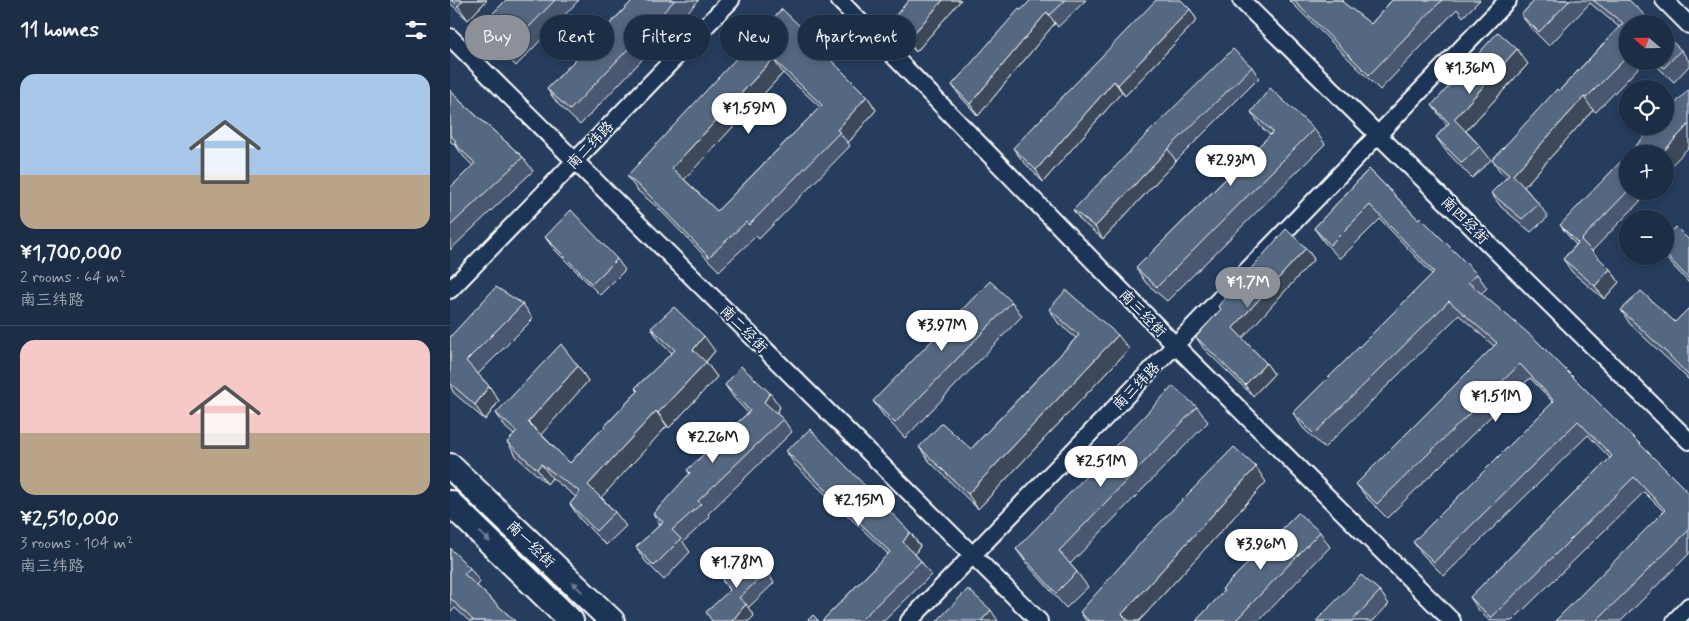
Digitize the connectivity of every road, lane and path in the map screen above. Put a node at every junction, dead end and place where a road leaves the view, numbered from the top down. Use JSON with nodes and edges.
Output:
{"nodes":[{"id":1,"x":731,"y":0,"type":"edge"},
{"id":2,"x":839,"y":0,"type":"edge"},
{"id":3,"x":1241,"y":0,"type":"edge"},
{"id":4,"x":1508,"y":0,"type":"edge"},
{"id":5,"x":1664,"y":0,"type":"edge"},
{"id":6,"x":1689,"y":25,"type":"edge"},
{"id":7,"x":450,"y":37,"type":"edge"},
{"id":8,"x":1378,"y":134,"type":"junction"},
{"id":9,"x":574,"y":161,"type":"junction"},
{"id":10,"x":450,"y":290,"type":"edge"},
{"id":11,"x":1175,"y":345,"type":"junction"},
{"id":12,"x":1689,"y":441,"type":"edge"},
{"id":13,"x":450,"y":466,"type":"edge"},
{"id":14,"x":450,"y":503,"type":"edge"},
{"id":15,"x":973,"y":556,"type":"junction"},
{"id":16,"x":1689,"y":606,"type":"edge"},
{"id":17,"x":571,"y":621,"type":"edge"},
{"id":18,"x":612,"y":621,"type":"edge"},
{"id":19,"x":909,"y":621,"type":"edge"},
{"id":20,"x":1039,"y":621,"type":"edge"},
{"id":21,"x":1452,"y":621,"type":"edge"},
{"id":22,"x":1675,"y":621,"type":"edge"}],
"edges":[{"from":1,"to":9,"type":"street","name":"南二纬路"},
{"from":2,"to":11,"type":"street","name":"南三经街"},
{"from":3,"to":8,"type":"street","name":"南四经街"},
{"from":4,"to":8,"type":"street","name":"南三纬路"},
{"from":5,"to":6,"type":"street"},
{"from":7,"to":9,"type":"street","name":"南二经街"},
{"from":8,"to":11,"type":"street","name":"南三纬路"},
{"from":8,"to":12,"type":"street","name":"南四经街"},
{"from":9,"to":10,"type":"street","name":"南二纬路"},
{"from":9,"to":15,"type":"street","name":"南二经街"},
{"from":11,"to":15,"type":"street","name":"南三纬路"},
{"from":11,"to":21,"type":"street","name":"南三经街"},
{"from":18,"to":13,"type":"highway","name":"南一经街","one_way":true},
{"from":14,"to":17,"type":"highway","name":"南一经街","one_way":true},
{"from":15,"to":19,"type":"street","name":"南三纬路"},
{"from":15,"to":20,"type":"street","name":"南二经街"},
{"from":16,"to":22,"type":"street"}]}
